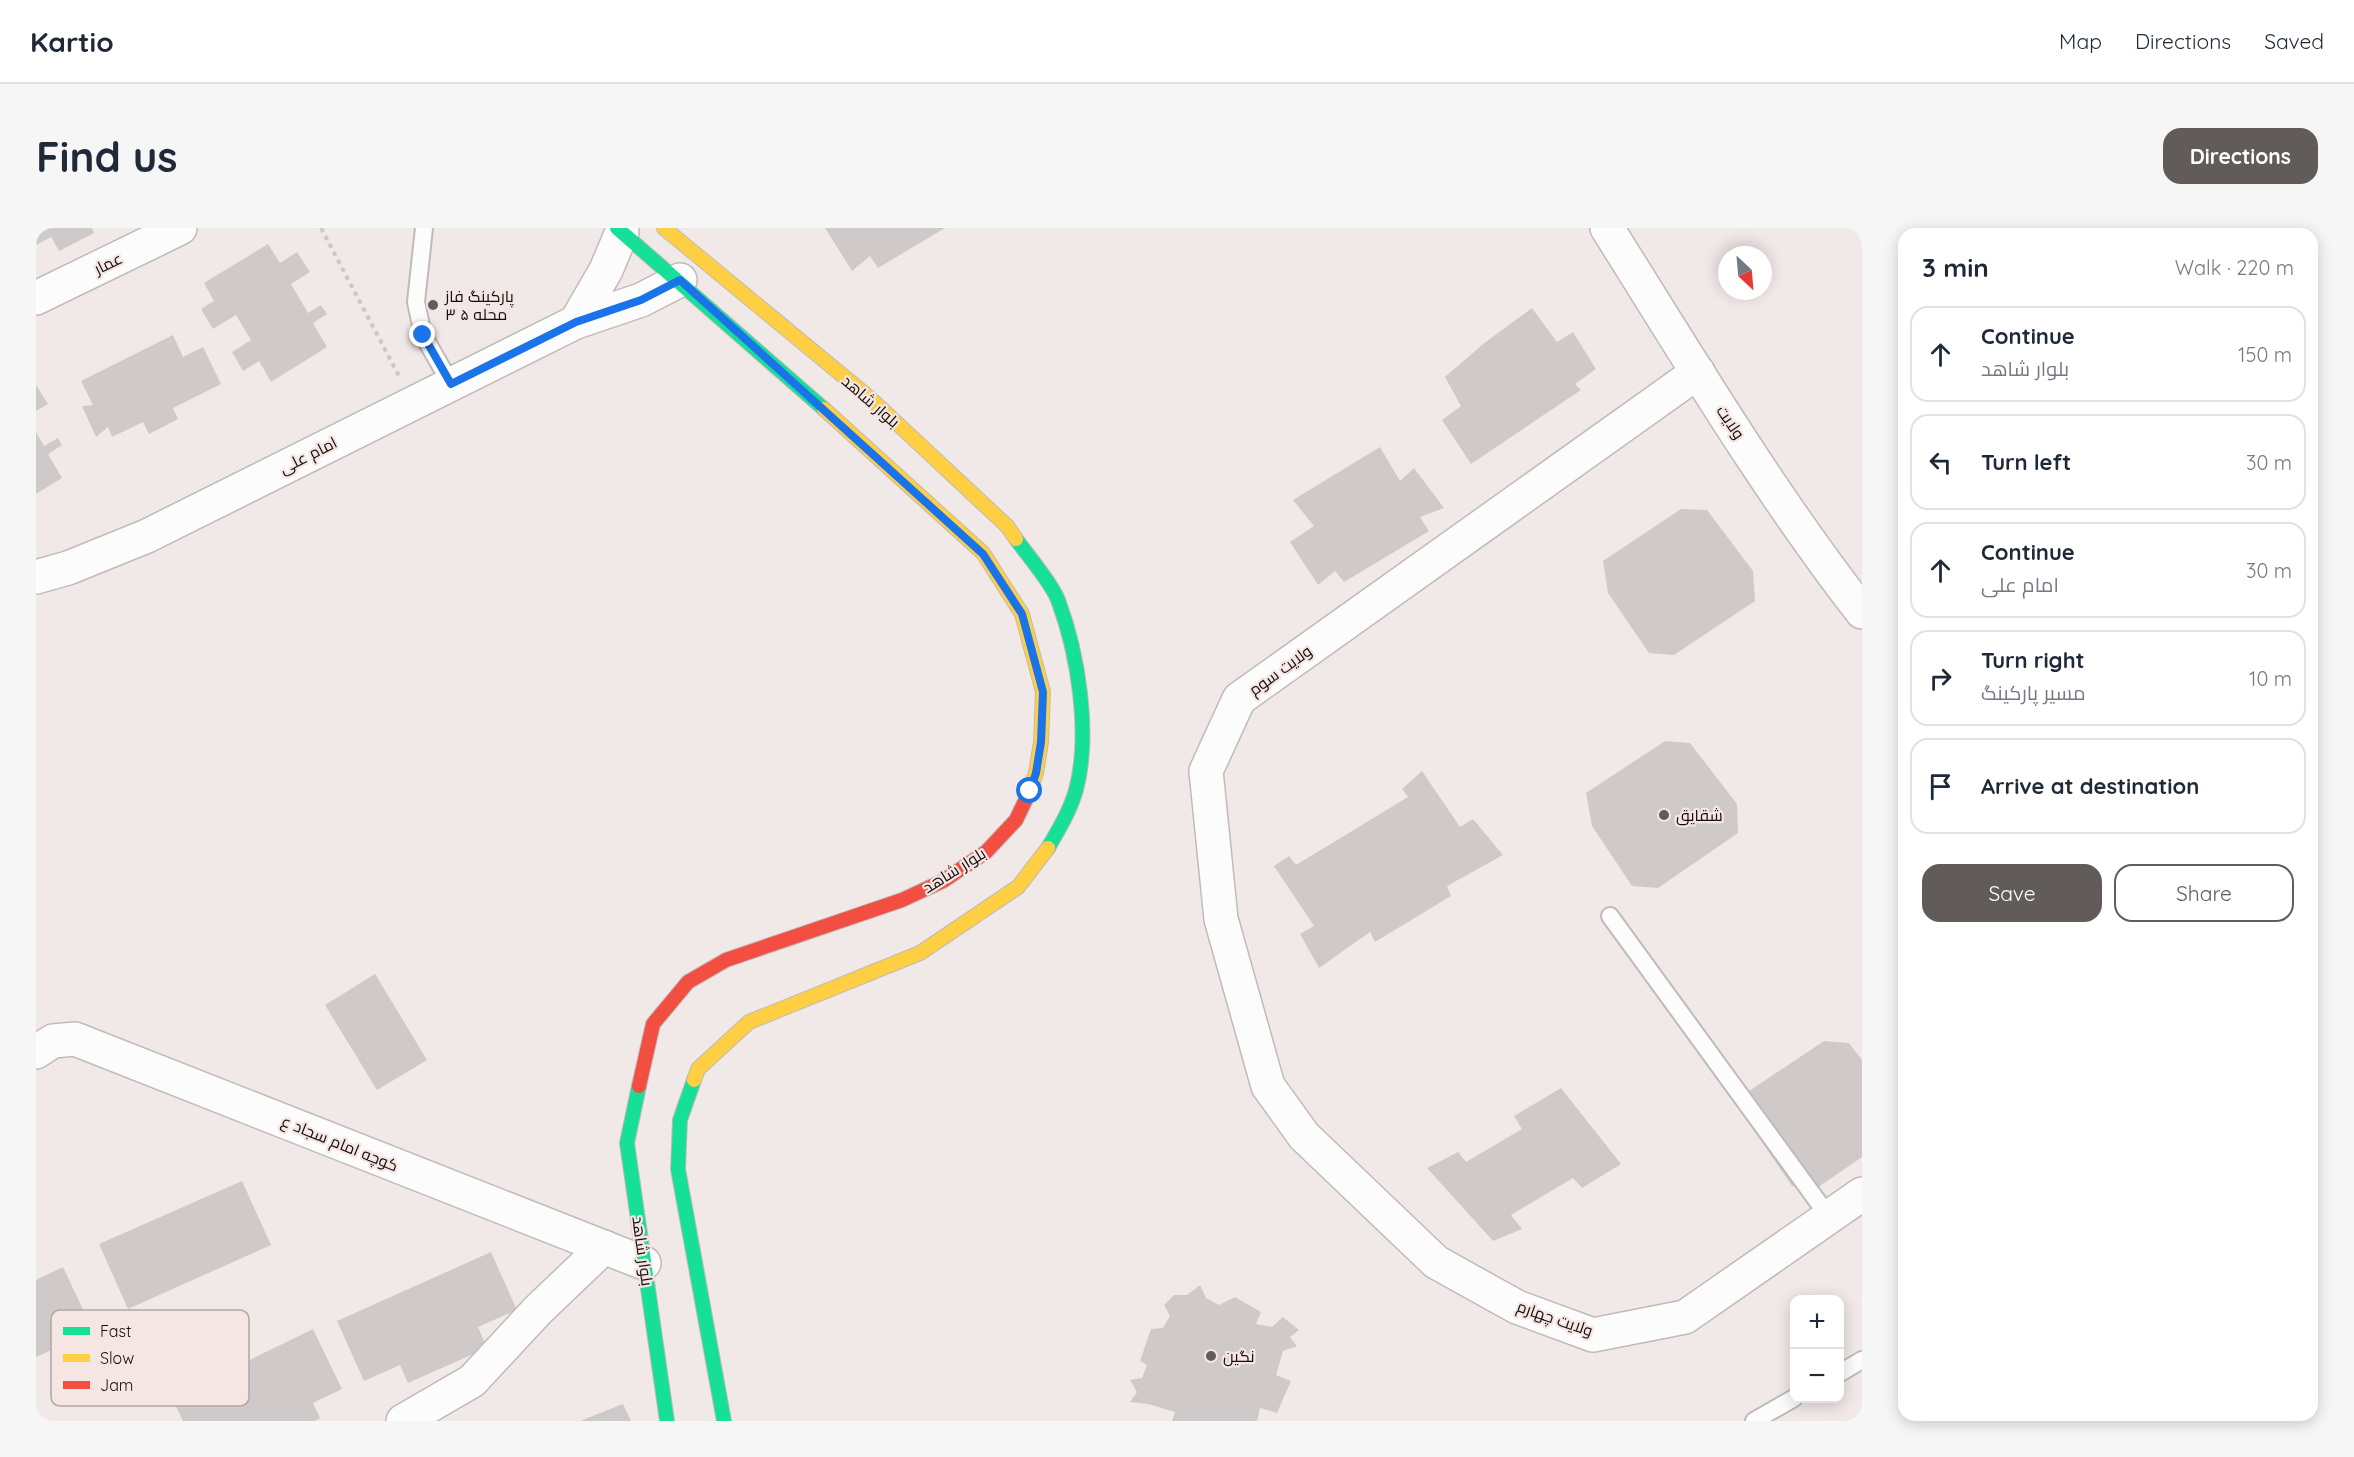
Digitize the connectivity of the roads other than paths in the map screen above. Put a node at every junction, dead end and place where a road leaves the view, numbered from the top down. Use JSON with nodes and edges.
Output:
{"nodes":[{"id":1,"x":180,"y":228,"type":"edge"},
{"id":2,"x":424,"y":228,"type":"edge"},
{"id":3,"x":664,"y":228,"type":"edge"},
{"id":4,"x":1607,"y":228,"type":"edge"},
{"id":5,"x":622,"y":229,"type":"edge"},
{"id":6,"x":689,"y":269,"type":"junction"},
{"id":7,"x":36,"y":298,"type":"edge"},
{"id":8,"x":576,"y":322,"type":"junction"},
{"id":9,"x":1698,"y":372,"type":"junction"},
{"id":10,"x":451,"y":384,"type":"junction"},
{"id":11,"x":36,"y":577,"type":"edge"},
{"id":12,"x":1862,"y":612,"type":"edge"},
{"id":13,"x":1610,"y":916,"type":"dead end"},
{"id":14,"x":36,"y":1052,"type":"edge"},
{"id":15,"x":1304,"y":1136,"type":"joint"},
{"id":16,"x":1862,"y":1194,"type":"edge"},
{"id":17,"x":1829,"y":1217,"type":"junction"},
{"id":18,"x":604,"y":1247,"type":"junction"},
{"id":19,"x":649,"y":1263,"type":"junction"},
{"id":20,"x":1862,"y":1360,"type":"edge"},
{"id":21,"x":1844,"y":1370,"type":"edge"},
{"id":22,"x":1790,"y":1400,"type":"edge"},
{"id":23,"x":403,"y":1421,"type":"edge"},
{"id":24,"x":667,"y":1421,"type":"edge"},
{"id":25,"x":724,"y":1421,"type":"edge"},
{"id":26,"x":1754,"y":1421,"type":"edge"}],
"edges":[{"from":1,"to":7,"type":"street","name":"عمار"},
{"from":2,"to":10,"type":"lane"},
{"from":3,"to":6,"type":"main road","name":"بلوار شاهد"},
{"from":4,"to":9,"type":"street","name":"ولایت"},
{"from":5,"to":6,"type":"main road","name":"بلوار شاهد"},
{"from":5,"to":8,"type":"street"},
{"from":6,"to":8,"type":"street","name":"امام علی"},
{"from":6,"to":19,"type":"main road","name":"بلوار شاهد"},
{"from":6,"to":25,"type":"main road","name":"بلوار شاهد"},
{"from":8,"to":10,"type":"street","name":"امام علی"},
{"from":9,"to":12,"type":"street","name":"ولایت"},
{"from":9,"to":15,"type":"street","name":"ولایت سوم"},
{"from":10,"to":11,"type":"street","name":"امام علی"},
{"from":13,"to":17,"type":"lane"},
{"from":14,"to":18,"type":"street","name":"کوچه امام سجاد ع"},
{"from":15,"to":17,"type":"street","name":"ولایت چهارم"},
{"from":16,"to":17,"type":"street","name":"ولایت چهارم"},
{"from":18,"to":19,"type":"street","name":"کوچه امام سجاد ع"},
{"from":18,"to":23,"type":"street"},
{"from":19,"to":24,"type":"main road","name":"بلوار شاهد"},
{"from":20,"to":21,"type":"lane"},
{"from":22,"to":26,"type":"lane"}]}
